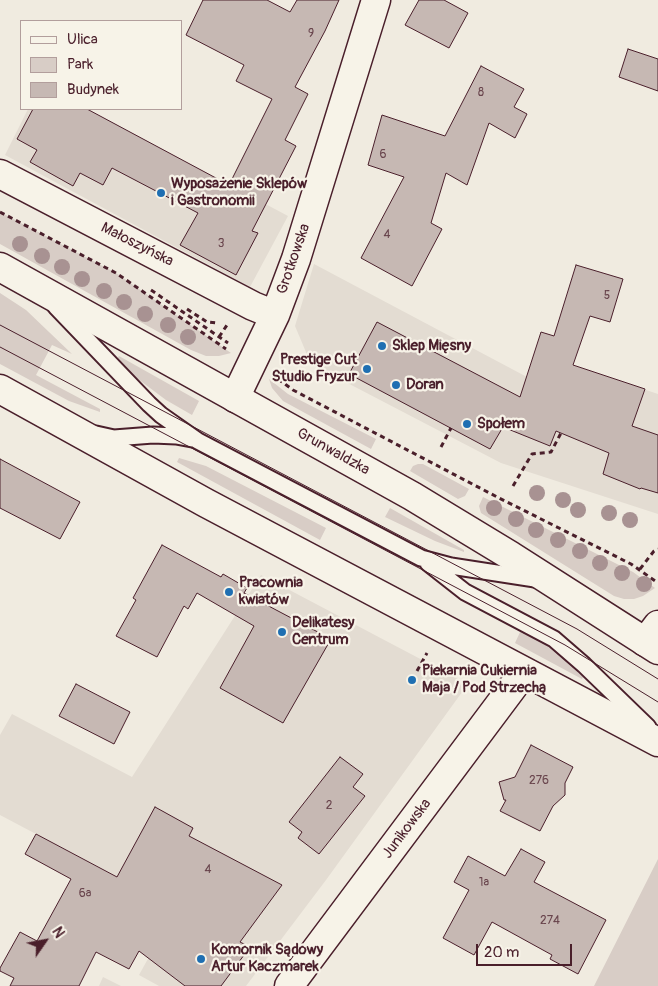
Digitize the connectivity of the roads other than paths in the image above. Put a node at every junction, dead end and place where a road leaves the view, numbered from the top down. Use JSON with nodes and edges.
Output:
{"nodes":[{"id":1,"x":376,"y":0,"type":"edge"},
{"id":2,"x":0,"y":174,"type":"edge"},
{"id":3,"x":10,"y":273,"type":"edge"},
{"id":4,"x":275,"y":315,"type":"junction"},
{"id":5,"x":0,"y":388,"type":"edge"},
{"id":6,"x":235,"y":398,"type":"junction"},
{"id":7,"x":52,"y":418,"type":"junction"},
{"id":8,"x":198,"y":441,"type":"junction"},
{"id":9,"x":421,"y":558,"type":"junction"},
{"id":10,"x":572,"y":594,"type":"junction"},
{"id":11,"x":654,"y":639,"type":"edge"},
{"id":12,"x":524,"y":672,"type":"junction"},
{"id":13,"x":658,"y":736,"type":"edge"},
{"id":14,"x":658,"y":742,"type":"edge"},
{"id":15,"x":289,"y":986,"type":"edge"}],
"edges":[{"from":1,"to":4,"type":"street","name":"Grotkowska"},
{"from":2,"to":4,"type":"street","name":"Małoszyńska"},
{"from":3,"to":6,"type":"street","name":"Grunwaldzka"},
{"from":3,"to":8,"type":"lane"},
{"from":4,"to":6,"type":"street","name":"Grotkowska"},
{"from":5,"to":7,"type":"street"},
{"from":6,"to":10,"type":"street","name":"Grunwaldzka"},
{"from":7,"to":8,"type":"lane"},
{"from":7,"to":12,"type":"street"},
{"from":8,"to":9,"type":"lane"},
{"from":9,"to":10,"type":"lane"},
{"from":9,"to":13,"type":"lane"},
{"from":10,"to":11,"type":"street","name":"Grunwaldzka"},
{"from":12,"to":14,"type":"street"},
{"from":12,"to":15,"type":"street","name":"Junikowska"}]}
